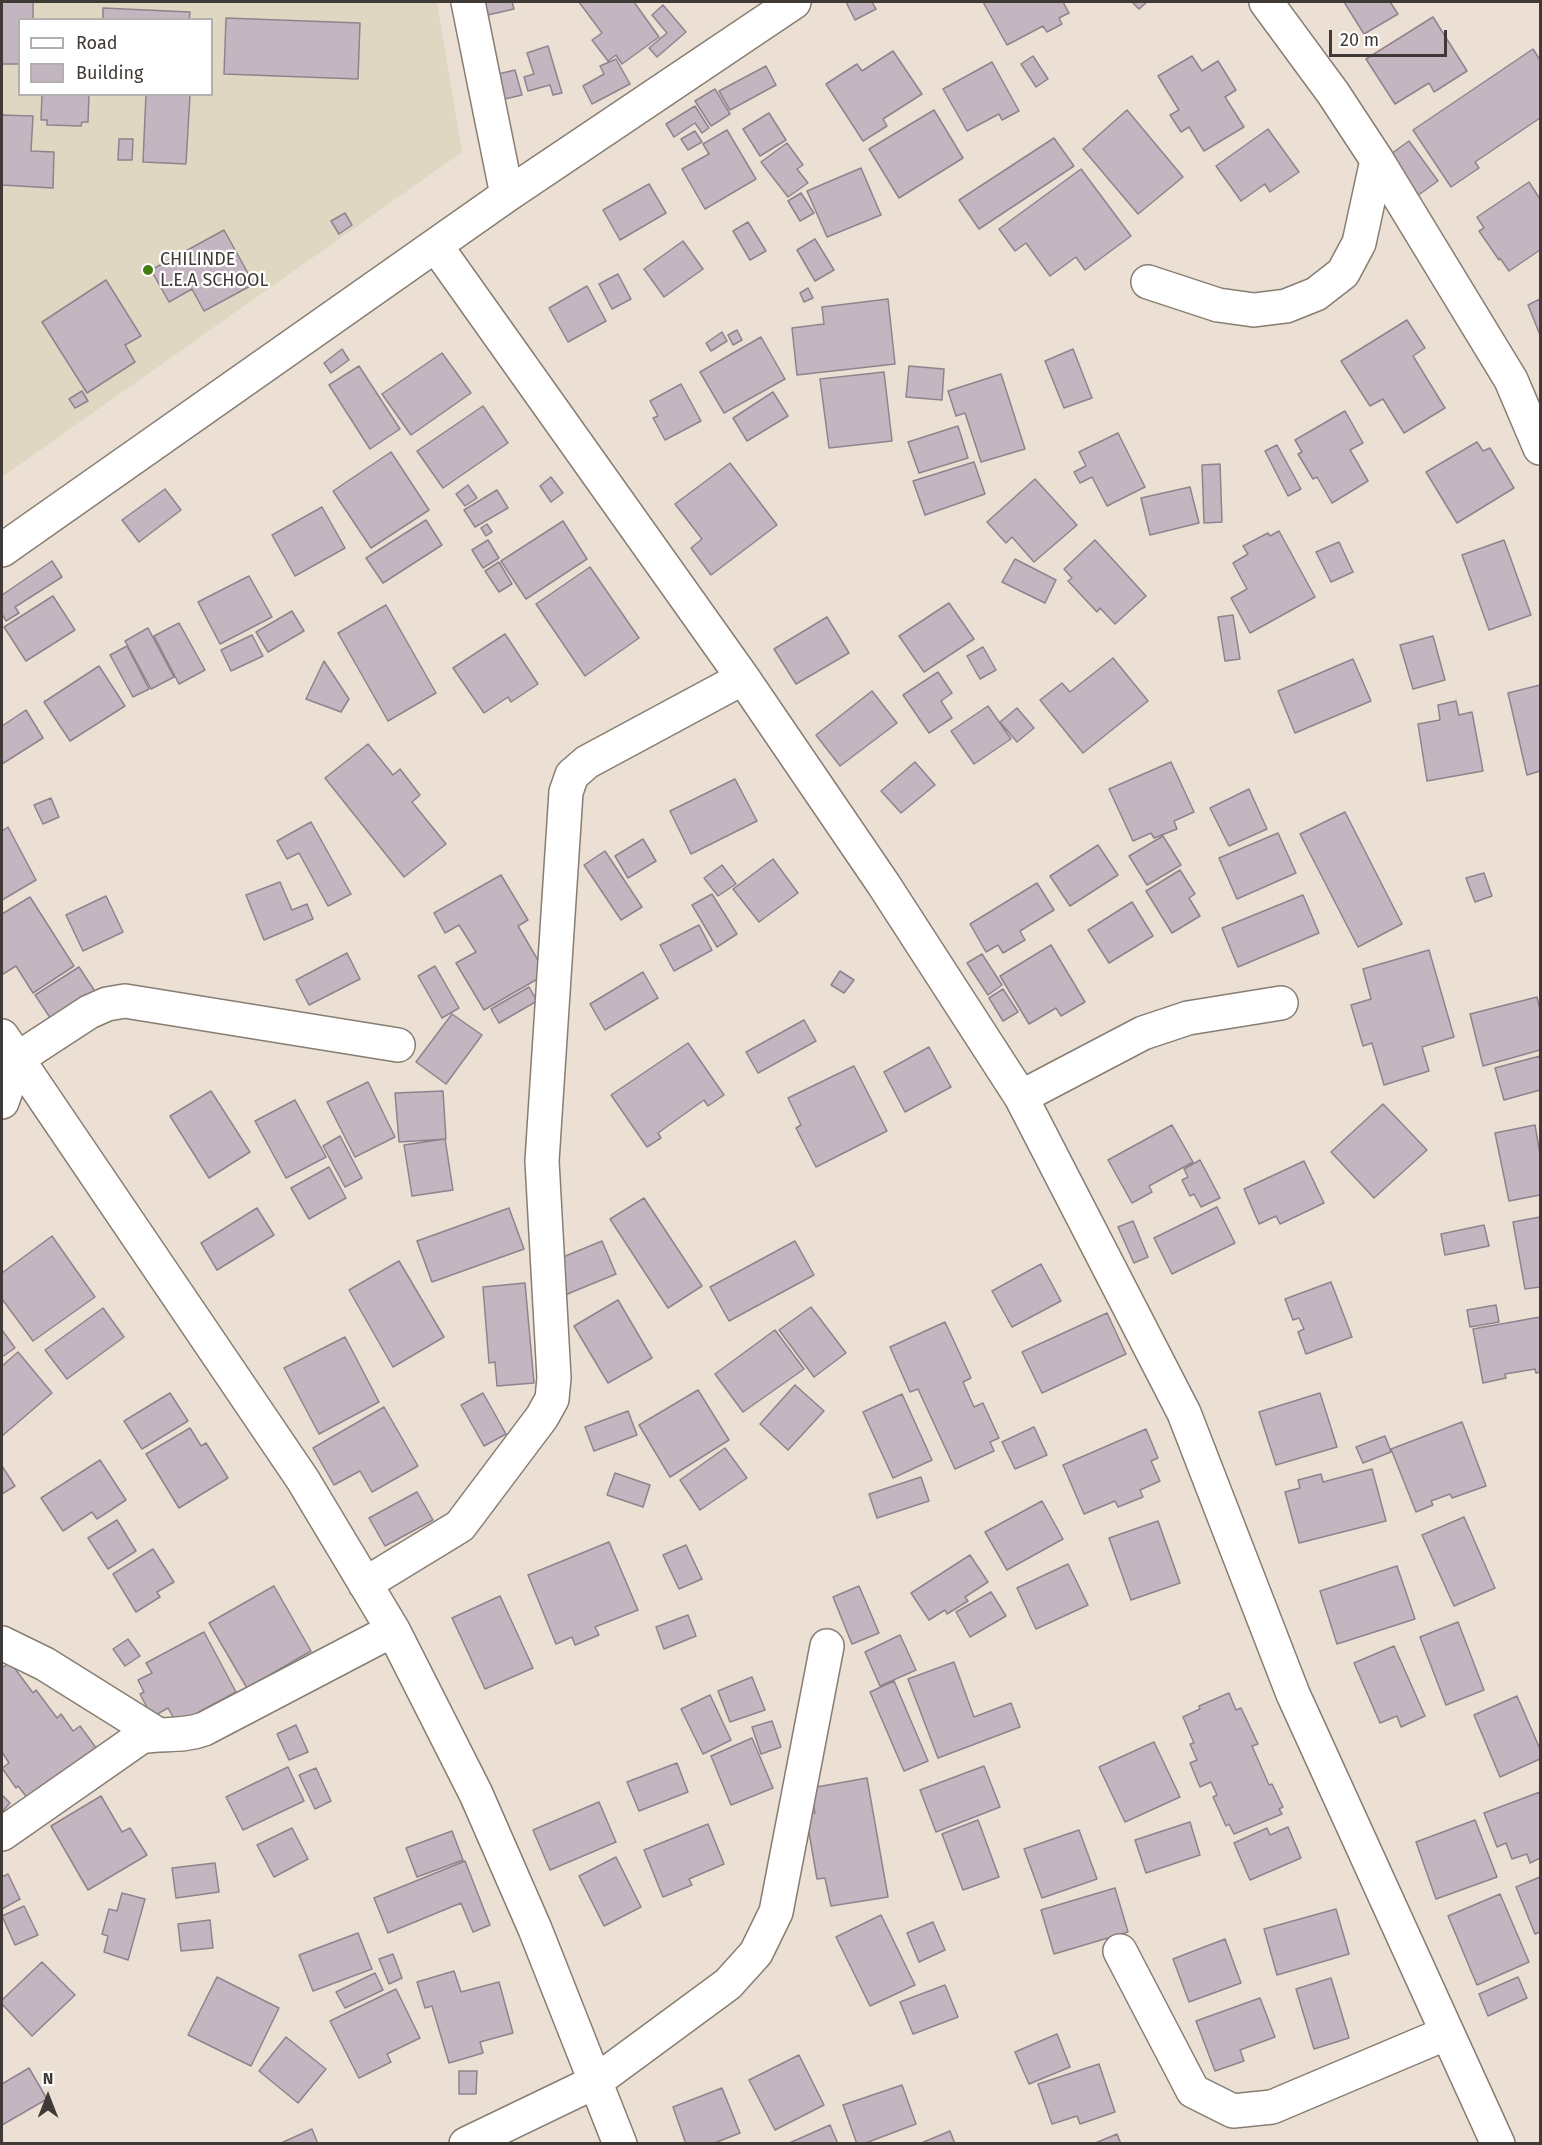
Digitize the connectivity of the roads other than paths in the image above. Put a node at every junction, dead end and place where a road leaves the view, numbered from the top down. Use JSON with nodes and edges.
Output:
{"nodes":[{"id":1,"x":468,"y":2,"type":"edge"},
{"id":2,"x":794,"y":2,"type":"edge"},
{"id":3,"x":1266,"y":2,"type":"edge"},
{"id":4,"x":1377,"y":160,"type":"junction"},
{"id":5,"x":507,"y":195,"type":"junction"},
{"id":6,"x":436,"y":246,"type":"junction"},
{"id":7,"x":1148,"y":282,"type":"dead end"},
{"id":8,"x":1540,"y":448,"type":"edge"},
{"id":9,"x":2,"y":550,"type":"edge"},
{"id":10,"x":743,"y":678,"type":"junction"},
{"id":11,"x":1281,"y":1003,"type":"dead end"},
{"id":12,"x":398,"y":1045,"type":"dead end"},
{"id":13,"x":9,"y":1047,"type":"edge"},
{"id":14,"x":1021,"y":1097,"type":"junction"},
{"id":15,"x":2,"y":1102,"type":"edge"},
{"id":16,"x":365,"y":1584,"type":"junction"},
{"id":17,"x":393,"y":1630,"type":"junction"},
{"id":18,"x":2,"y":1643,"type":"edge"},
{"id":19,"x":827,"y":1646,"type":"dead end"},
{"id":20,"x":157,"y":1734,"type":"junction"},
{"id":21,"x":2,"y":1834,"type":"edge"},
{"id":22,"x":1120,"y":1951,"type":"dead end"},
{"id":23,"x":1447,"y":2032,"type":"junction"},
{"id":24,"x":595,"y":2082,"type":"junction"},
{"id":25,"x":466,"y":2144,"type":"edge"},
{"id":26,"x":620,"y":2144,"type":"edge"},
{"id":27,"x":1498,"y":2144,"type":"edge"}],
"edges":[{"from":1,"to":5,"type":"street"},
{"from":2,"to":5,"type":"street"},
{"from":3,"to":4,"type":"street"},
{"from":4,"to":7,"type":"street"},
{"from":4,"to":8,"type":"street"},
{"from":5,"to":6,"type":"street"},
{"from":6,"to":9,"type":"street"},
{"from":6,"to":10,"type":"street"},
{"from":10,"to":14,"type":"street"},
{"from":10,"to":16,"type":"street"},
{"from":11,"to":14,"type":"street"},
{"from":12,"to":13,"type":"street"},
{"from":13,"to":15,"type":"street"},
{"from":13,"to":16,"type":"street"},
{"from":14,"to":23,"type":"street"},
{"from":16,"to":17,"type":"street"},
{"from":17,"to":20,"type":"street"},
{"from":17,"to":24,"type":"street"},
{"from":18,"to":20,"type":"street"},
{"from":19,"to":24,"type":"street"},
{"from":20,"to":21,"type":"street"},
{"from":22,"to":23,"type":"street"},
{"from":23,"to":27,"type":"street"},
{"from":24,"to":25,"type":"street"},
{"from":24,"to":26,"type":"street"}]}
